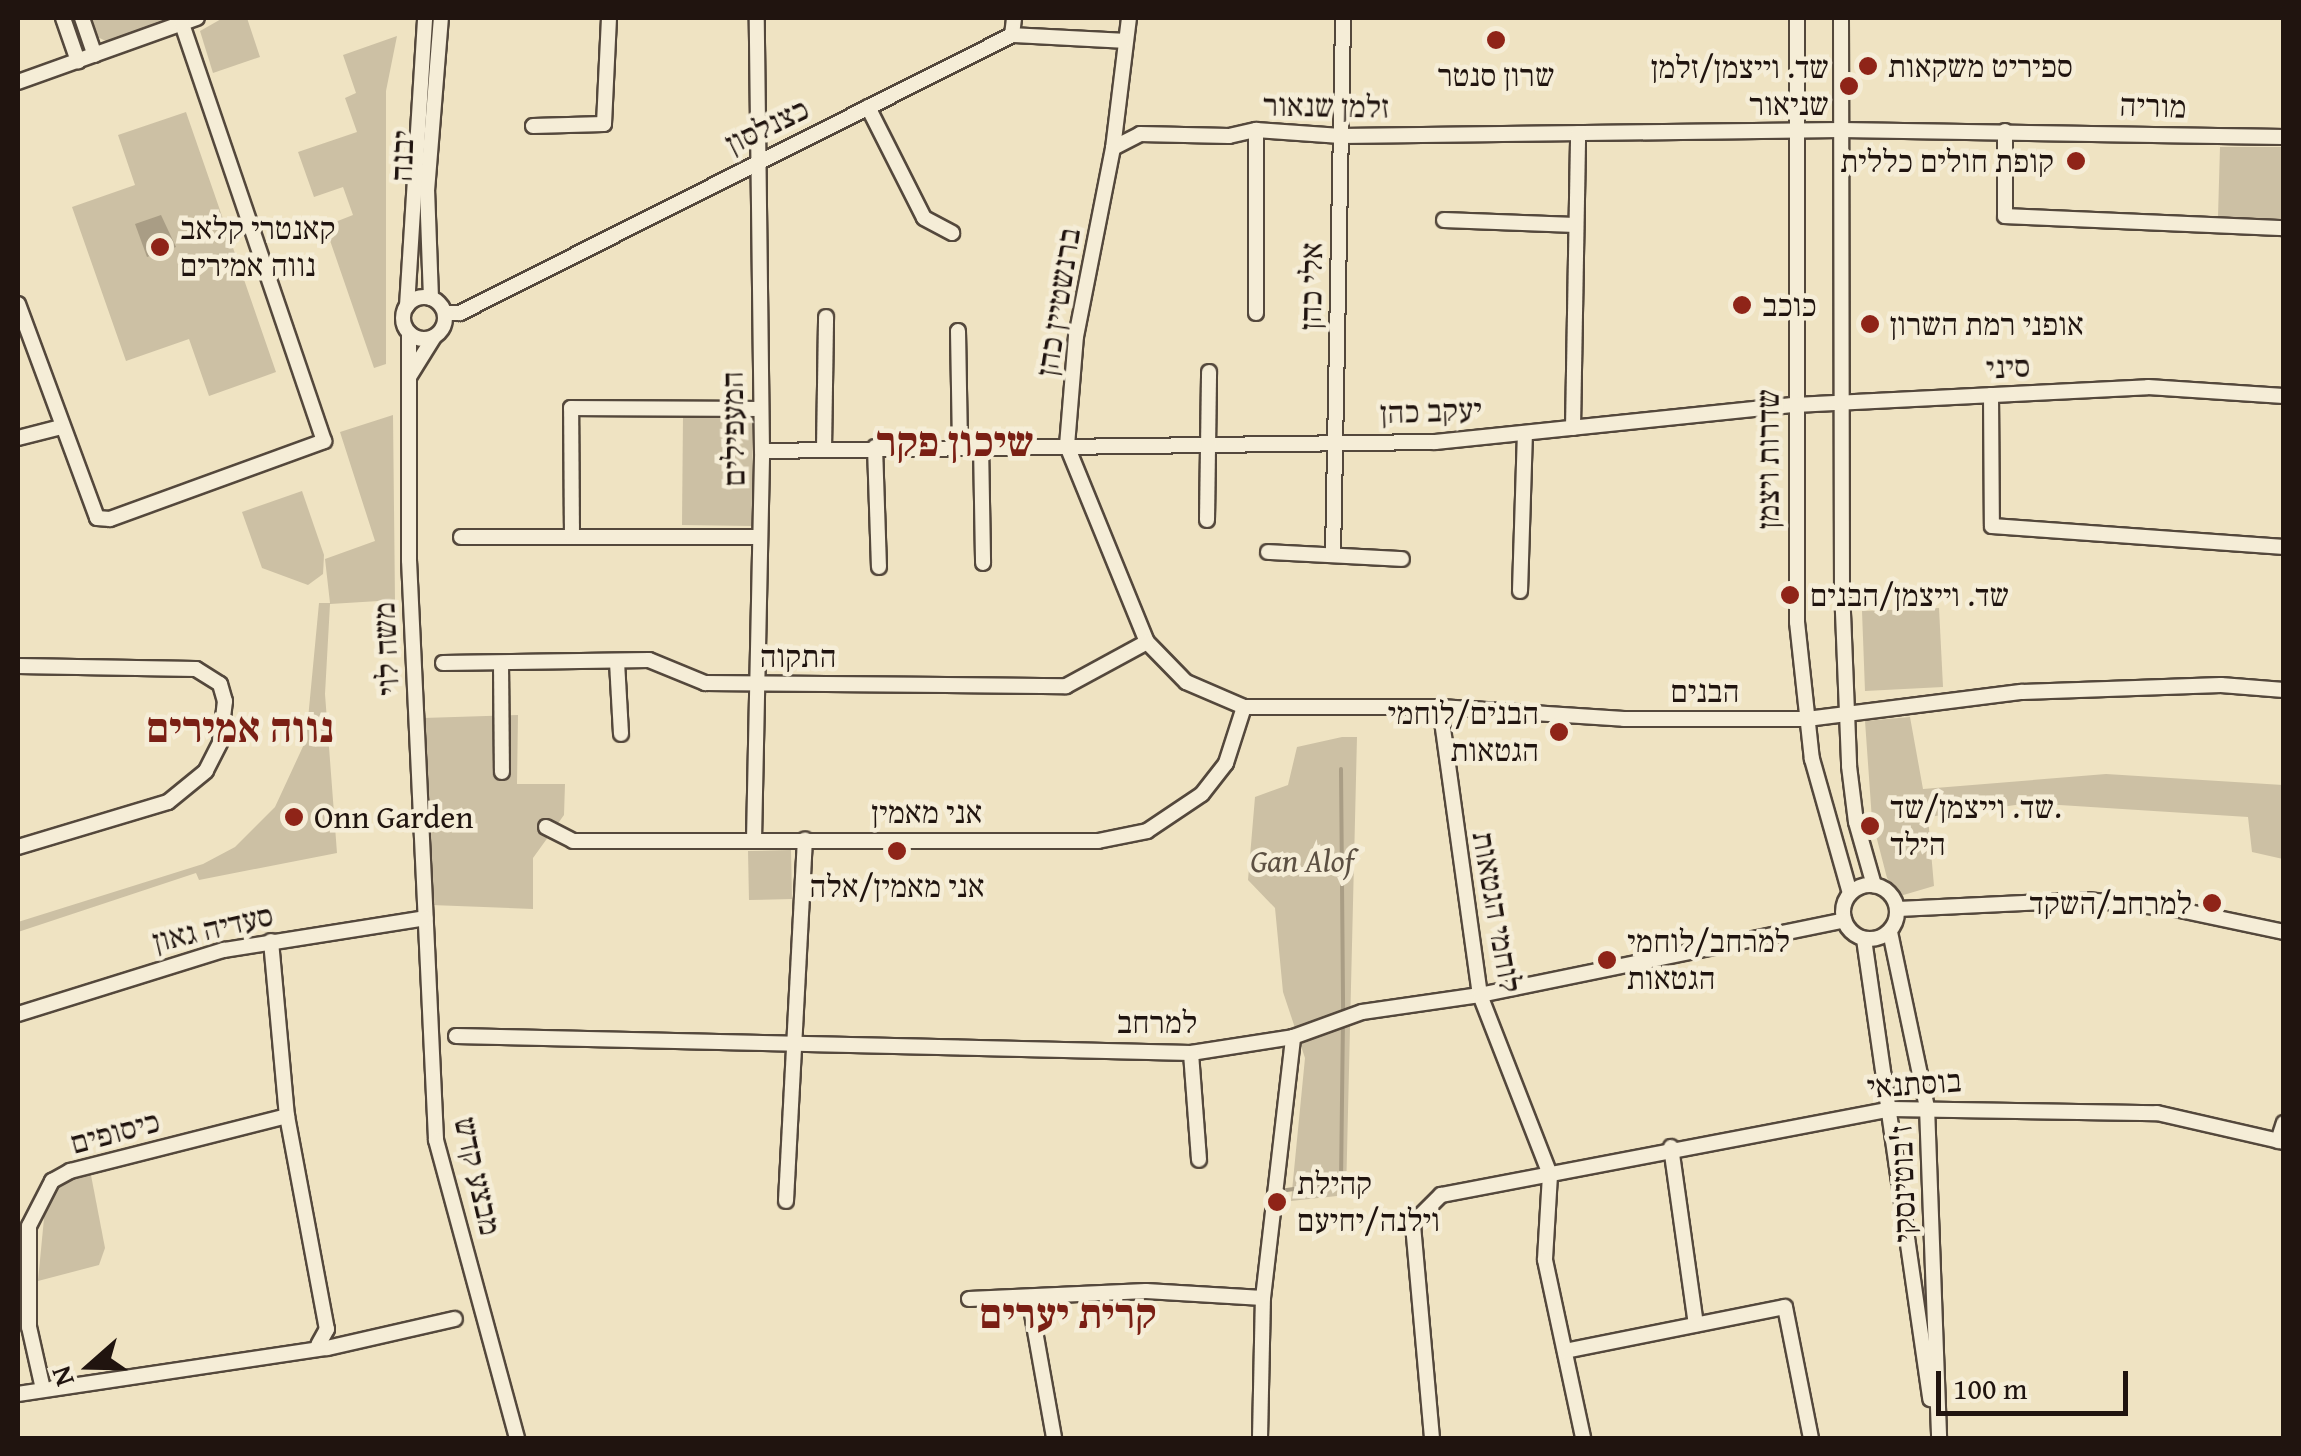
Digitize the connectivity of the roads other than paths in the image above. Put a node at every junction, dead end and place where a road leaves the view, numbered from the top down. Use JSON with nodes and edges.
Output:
{"nodes":[{"id":1,"x":63,"y":18,"type":"edge"},
{"id":2,"x":82,"y":18,"type":"edge"},
{"id":3,"x":197,"y":18,"type":"edge"},
{"id":4,"x":425,"y":18,"type":"edge"},
{"id":5,"x":441,"y":18,"type":"edge"},
{"id":6,"x":609,"y":18,"type":"edge"},
{"id":7,"x":757,"y":18,"type":"edge"},
{"id":8,"x":1014,"y":18,"type":"edge"},
{"id":9,"x":1129,"y":18,"type":"edge"},
{"id":10,"x":1344,"y":18,"type":"edge"},
{"id":11,"x":1797,"y":18,"type":"edge"},
{"id":12,"x":1841,"y":18,"type":"edge"},
{"id":13,"x":182,"y":23,"type":"junction"},
{"id":14,"x":1012,"y":35,"type":"junction"},
{"id":15,"x":1125,"y":40,"type":"junction"},
{"id":16,"x":95,"y":55,"type":"junction"},
{"id":17,"x":78,"y":61,"type":"junction"},
{"id":18,"x":18,"y":82,"type":"edge"},
{"id":19,"x":868,"y":108,"type":"junction"},
{"id":20,"x":534,"y":126,"type":"dead end"},
{"id":21,"x":1256,"y":130,"type":"junction"},
{"id":22,"x":1796,"y":130,"type":"junction"},
{"id":23,"x":1841,"y":130,"type":"junction"},
{"id":24,"x":2005,"y":132,"type":"junction"},
{"id":25,"x":1578,"y":133,"type":"junction"},
{"id":26,"x":1341,"y":136,"type":"junction"},
{"id":27,"x":2284,"y":137,"type":"edge"},
{"id":28,"x":1113,"y":148,"type":"junction"},
{"id":29,"x":755,"y":162,"type":"junction"},
{"id":30,"x":1444,"y":220,"type":"dead end"},
{"id":31,"x":1576,"y":226,"type":"junction"},
{"id":32,"x":2284,"y":228,"type":"edge"},
{"id":33,"x":952,"y":233,"type":"dead end"},
{"id":34,"x":430,"y":298,"type":"junction"},
{"id":35,"x":18,"y":304,"type":"edge"},
{"id":36,"x":407,"y":306,"type":"junction"},
{"id":37,"x":445,"y":313,"type":"junction"},
{"id":38,"x":1256,"y":314,"type":"dead end"},
{"id":39,"x":826,"y":317,"type":"dead end"},
{"id":40,"x":958,"y":331,"type":"dead end"},
{"id":41,"x":409,"y":332,"type":"junction"},
{"id":42,"x":434,"y":337,"type":"junction"},
{"id":43,"x":1209,"y":372,"type":"dead end"},
{"id":44,"x":408,"y":378,"type":"junction"},
{"id":45,"x":1991,"y":395,"type":"junction"},
{"id":46,"x":2284,"y":396,"type":"edge"},
{"id":47,"x":1839,"y":404,"type":"junction"},
{"id":48,"x":1795,"y":405,"type":"junction"},
{"id":49,"x":760,"y":409,"type":"junction"},
{"id":50,"x":61,"y":428,"type":"junction"},
{"id":51,"x":1573,"y":428,"type":"junction"},
{"id":52,"x":1524,"y":434,"type":"junction"},
{"id":53,"x":18,"y":438,"type":"edge"},
{"id":54,"x":1336,"y":441,"type":"junction"},
{"id":55,"x":1208,"y":442,"type":"junction"},
{"id":56,"x":960,"y":444,"type":"junction"},
{"id":57,"x":981,"y":444,"type":"junction"},
{"id":58,"x":1068,"y":446,"type":"junction"},
{"id":59,"x":876,"y":448,"type":"junction"},
{"id":60,"x":824,"y":449,"type":"junction"},
{"id":61,"x":762,"y":451,"type":"junction"},
{"id":62,"x":1206,"y":520,"type":"dead end"},
{"id":63,"x":760,"y":536,"type":"junction"},
{"id":64,"x":461,"y":537,"type":"dead end"},
{"id":65,"x":572,"y":537,"type":"junction"},
{"id":66,"x":2284,"y":546,"type":"edge"},
{"id":67,"x":1268,"y":552,"type":"dead end"},
{"id":68,"x":1333,"y":555,"type":"junction"},
{"id":69,"x":1402,"y":559,"type":"dead end"},
{"id":70,"x":983,"y":563,"type":"dead end"},
{"id":71,"x":879,"y":566,"type":"dead end"},
{"id":72,"x":1520,"y":591,"type":"dead end"},
{"id":73,"x":1146,"y":642,"type":"junction"},
{"id":74,"x":617,"y":662,"type":"junction"},
{"id":75,"x":444,"y":663,"type":"dead end"},
{"id":76,"x":501,"y":664,"type":"junction"},
{"id":77,"x":18,"y":666,"type":"edge"},
{"id":78,"x":758,"y":683,"type":"junction"},
{"id":79,"x":2284,"y":690,"type":"edge"},
{"id":80,"x":1244,"y":708,"type":"junction"},
{"id":81,"x":1440,"y":708,"type":"junction"},
{"id":82,"x":1849,"y":710,"type":"junction"},
{"id":83,"x":1806,"y":719,"type":"junction"},
{"id":84,"x":621,"y":734,"type":"dead end"},
{"id":85,"x":502,"y":772,"type":"dead end"},
{"id":86,"x":546,"y":827,"type":"dead end"},
{"id":87,"x":805,"y":839,"type":"junction"},
{"id":88,"x":754,"y":840,"type":"junction"},
{"id":89,"x":18,"y":847,"type":"edge"},
{"id":90,"x":1874,"y":884,"type":"junction"},
{"id":91,"x":1850,"y":893,"type":"junction"},
{"id":92,"x":1898,"y":908,"type":"junction"},
{"id":93,"x":426,"y":918,"type":"junction"},
{"id":94,"x":1844,"y":920,"type":"junction"},
{"id":95,"x":1890,"y":932,"type":"junction"},
{"id":96,"x":2284,"y":932,"type":"edge"},
{"id":97,"x":1864,"y":939,"type":"junction"},
{"id":98,"x":271,"y":942,"type":"junction"},
{"id":99,"x":1480,"y":995,"type":"junction"},
{"id":100,"x":18,"y":1014,"type":"edge"},
{"id":101,"x":456,"y":1036,"type":"dead end"},
{"id":102,"x":1293,"y":1036,"type":"junction"},
{"id":103,"x":799,"y":1041,"type":"junction"},
{"id":104,"x":1191,"y":1052,"type":"junction"},
{"id":105,"x":1927,"y":1108,"type":"junction"},
{"id":106,"x":1892,"y":1109,"type":"junction"},
{"id":107,"x":287,"y":1116,"type":"junction"},
{"id":108,"x":2284,"y":1122,"type":"edge"},
{"id":109,"x":2281,"y":1142,"type":"edge"},
{"id":110,"x":1671,"y":1147,"type":"junction"},
{"id":111,"x":1199,"y":1160,"type":"dead end"},
{"id":112,"x":1550,"y":1176,"type":"junction"},
{"id":113,"x":786,"y":1201,"type":"dead end"},
{"id":114,"x":1029,"y":1297,"type":"junction"},
{"id":115,"x":1264,"y":1298,"type":"junction"},
{"id":116,"x":969,"y":1299,"type":"dead end"},
{"id":117,"x":455,"y":1318,"type":"dead end"},
{"id":118,"x":1696,"y":1324,"type":"junction"},
{"id":119,"x":318,"y":1345,"type":"junction"},
{"id":120,"x":1564,"y":1350,"type":"junction"},
{"id":121,"x":43,"y":1389,"type":"junction"},
{"id":122,"x":18,"y":1394,"type":"edge"},
{"id":123,"x":517,"y":1438,"type":"edge"},
{"id":124,"x":1054,"y":1438,"type":"edge"},
{"id":125,"x":1260,"y":1438,"type":"edge"},
{"id":126,"x":1432,"y":1438,"type":"edge"},
{"id":127,"x":1583,"y":1438,"type":"edge"},
{"id":128,"x":1811,"y":1438,"type":"edge"},
{"id":129,"x":1938,"y":1438,"type":"edge"}],
"edges":[{"from":1,"to":17,"type":"street"},
{"from":2,"to":16,"type":"street"},
{"from":3,"to":13,"type":"street"},
{"from":4,"to":36,"type":"street"},
{"from":5,"to":34,"type":"street","name":"יבנה"},
{"from":6,"to":20,"type":"street"},
{"from":7,"to":29,"type":"street","name":"המעפילים"},
{"from":8,"to":14,"type":"street"},
{"from":9,"to":15,"type":"street","name":"ברנשטיין כהן"},
{"from":10,"to":26,"type":"street","name":"אלי כהן"},
{"from":11,"to":22,"type":"street","name":"שדרות ויצמן"},
{"from":12,"to":23,"type":"street"},
{"from":13,"to":16,"type":"street"},
{"from":13,"to":50,"type":"street"},
{"from":14,"to":15,"type":"street","name":"כצנלסון"},
{"from":14,"to":19,"type":"street","name":"כצנלסון"},
{"from":15,"to":28,"type":"street","name":"ברנשטיין כהן"},
{"from":16,"to":17,"type":"street"},
{"from":17,"to":18,"type":"street"},
{"from":19,"to":29,"type":"street","name":"כצנלסון"},
{"from":19,"to":33,"type":"street"},
{"from":21,"to":26,"type":"street","name":"זלמן שנאור"},
{"from":21,"to":28,"type":"street","name":"זלמן שנאור"},
{"from":21,"to":38,"type":"street"},
{"from":22,"to":23,"type":"street","name":"זלמן שנאור"},
{"from":22,"to":25,"type":"street","name":"זלמן שנאור"},
{"from":22,"to":48,"type":"street","name":"שדרות ויצמן"},
{"from":23,"to":24,"type":"street","name":"מוריה"},
{"from":23,"to":47,"type":"street"},
{"from":24,"to":27,"type":"street","name":"מוריה"},
{"from":24,"to":32,"type":"street"},
{"from":25,"to":26,"type":"street","name":"זלמן שנאור"},
{"from":25,"to":31,"type":"street"},
{"from":26,"to":54,"type":"street","name":"אלי כהן"},
{"from":28,"to":58,"type":"street","name":"ברנשטיין כהן"},
{"from":29,"to":37,"type":"street","name":"כצנלסון"},
{"from":29,"to":49,"type":"street","name":"המעפילים"},
{"from":30,"to":31,"type":"street"},
{"from":31,"to":51,"type":"street"},
{"from":34,"to":36,"type":"street"},
{"from":34,"to":37,"type":"street"},
{"from":35,"to":50,"type":"street"},
{"from":36,"to":41,"type":"street"},
{"from":37,"to":42,"type":"street"},
{"from":39,"to":60,"type":"street"},
{"from":40,"to":56,"type":"street"},
{"from":41,"to":42,"type":"street"},
{"from":41,"to":44,"type":"street","name":"משה לוי"},
{"from":42,"to":44,"type":"street"},
{"from":43,"to":55,"type":"street"},
{"from":44,"to":93,"type":"street","name":"משה לוי"},
{"from":45,"to":46,"type":"street","name":"סיני"},
{"from":45,"to":47,"type":"street","name":"סיני"},
{"from":45,"to":66,"type":"street"},
{"from":47,"to":48,"type":"street","name":"סיני"},
{"from":47,"to":82,"type":"street"},
{"from":48,"to":51,"type":"street","name":"יעקב כהן"},
{"from":48,"to":83,"type":"street","name":"שדרות ויצמן"},
{"from":49,"to":61,"type":"street","name":"המעפילים"},
{"from":49,"to":65,"type":"street"},
{"from":50,"to":53,"type":"street"},
{"from":51,"to":52,"type":"street","name":"יעקב כהן"},
{"from":52,"to":54,"type":"street","name":"יעקב כהן"},
{"from":52,"to":72,"type":"street"},
{"from":54,"to":55,"type":"street","name":"יעקב כהן"},
{"from":54,"to":68,"type":"street","name":"אלי כהן"},
{"from":55,"to":58,"type":"street","name":"יעקב כהן"},
{"from":55,"to":62,"type":"street"},
{"from":56,"to":57,"type":"street","name":"יעקב כהן"},
{"from":56,"to":59,"type":"street","name":"יעקב כהן"},
{"from":57,"to":58,"type":"street","name":"יעקב כהן"},
{"from":57,"to":70,"type":"street"},
{"from":58,"to":73,"type":"street","name":"ברנשטיין כהן"},
{"from":59,"to":60,"type":"street","name":"יעקב כהן"},
{"from":59,"to":71,"type":"street"},
{"from":60,"to":61,"type":"street","name":"יעקב כהן"},
{"from":61,"to":63,"type":"street","name":"המעפילים"},
{"from":63,"to":65,"type":"street"},
{"from":63,"to":78,"type":"street","name":"המעפילים"},
{"from":64,"to":65,"type":"street"},
{"from":67,"to":68,"type":"street"},
{"from":68,"to":69,"type":"street"},
{"from":73,"to":78,"type":"street","name":"התקוה"},
{"from":73,"to":80,"type":"street","name":"הבנים"},
{"from":74,"to":76,"type":"street","name":"התקוה"},
{"from":74,"to":78,"type":"street","name":"התקוה"},
{"from":74,"to":84,"type":"street"},
{"from":75,"to":76,"type":"street","name":"התקוה"},
{"from":76,"to":85,"type":"street"},
{"from":77,"to":89,"type":"street"},
{"from":78,"to":88,"type":"street","name":"המעפילים"},
{"from":79,"to":82,"type":"street","name":"הבנים"},
{"from":80,"to":81,"type":"street","name":"הבנים"},
{"from":80,"to":87,"type":"street","name":"אני מאמין"},
{"from":81,"to":83,"type":"street","name":"הבנים"},
{"from":81,"to":99,"type":"street","name":"לוחמי הגטאות"},
{"from":82,"to":83,"type":"street","name":"הבנים"},
{"from":82,"to":90,"type":"street"},
{"from":83,"to":91,"type":"street","name":"שדרות ויצמן"},
{"from":86,"to":88,"type":"street","name":"אני מאמין"},
{"from":87,"to":88,"type":"street","name":"אני מאמין"},
{"from":87,"to":103,"type":"street"},
{"from":90,"to":91,"type":"street"},
{"from":90,"to":92,"type":"street"},
{"from":91,"to":94,"type":"street"},
{"from":92,"to":95,"type":"street"},
{"from":92,"to":96,"type":"street"},
{"from":93,"to":98,"type":"street","name":"סעדיה גאון"},
{"from":93,"to":123,"type":"street","name":"מבצע קדש"},
{"from":94,"to":97,"type":"street"},
{"from":94,"to":99,"type":"street","name":"למרחב"},
{"from":95,"to":97,"type":"street"},
{"from":95,"to":105,"type":"street","name":"ז'בוטינסקי"},
{"from":97,"to":106,"type":"street","name":"ז'בוטינסקי"},
{"from":98,"to":100,"type":"street","name":"סעדיה גאון"},
{"from":98,"to":107,"type":"street"},
{"from":99,"to":102,"type":"street","name":"למרחב"},
{"from":99,"to":112,"type":"street","name":"לוחמי הגטאות"},
{"from":101,"to":103,"type":"street","name":"למרחב"},
{"from":102,"to":104,"type":"street","name":"למרחב"},
{"from":102,"to":115,"type":"street"},
{"from":103,"to":104,"type":"street","name":"למרחב"},
{"from":103,"to":113,"type":"street"},
{"from":104,"to":111,"type":"street"},
{"from":105,"to":106,"type":"street","name":"בוסתנאי"},
{"from":105,"to":109,"type":"street","name":"בוסתנאי"},
{"from":105,"to":129,"type":"street","name":"ז'בוטינסקי"},
{"from":106,"to":110,"type":"street","name":"בוסתנאי"},
{"from":106,"to":129,"type":"street","name":"ז'בוטינסקי"},
{"from":107,"to":119,"type":"street"},
{"from":107,"to":121,"type":"street","name":"כיסופים"},
{"from":108,"to":109,"type":"street"},
{"from":110,"to":112,"type":"street","name":"בוסתנאי"},
{"from":110,"to":118,"type":"street"},
{"from":112,"to":120,"type":"street"},
{"from":112,"to":126,"type":"street","name":"בוסתנאי"},
{"from":114,"to":115,"type":"street"},
{"from":114,"to":116,"type":"street"},
{"from":114,"to":124,"type":"street"},
{"from":115,"to":125,"type":"street"},
{"from":117,"to":119,"type":"street"},
{"from":118,"to":120,"type":"street"},
{"from":118,"to":128,"type":"street"},
{"from":119,"to":121,"type":"street"},
{"from":120,"to":127,"type":"street"},
{"from":121,"to":122,"type":"street"}]}
